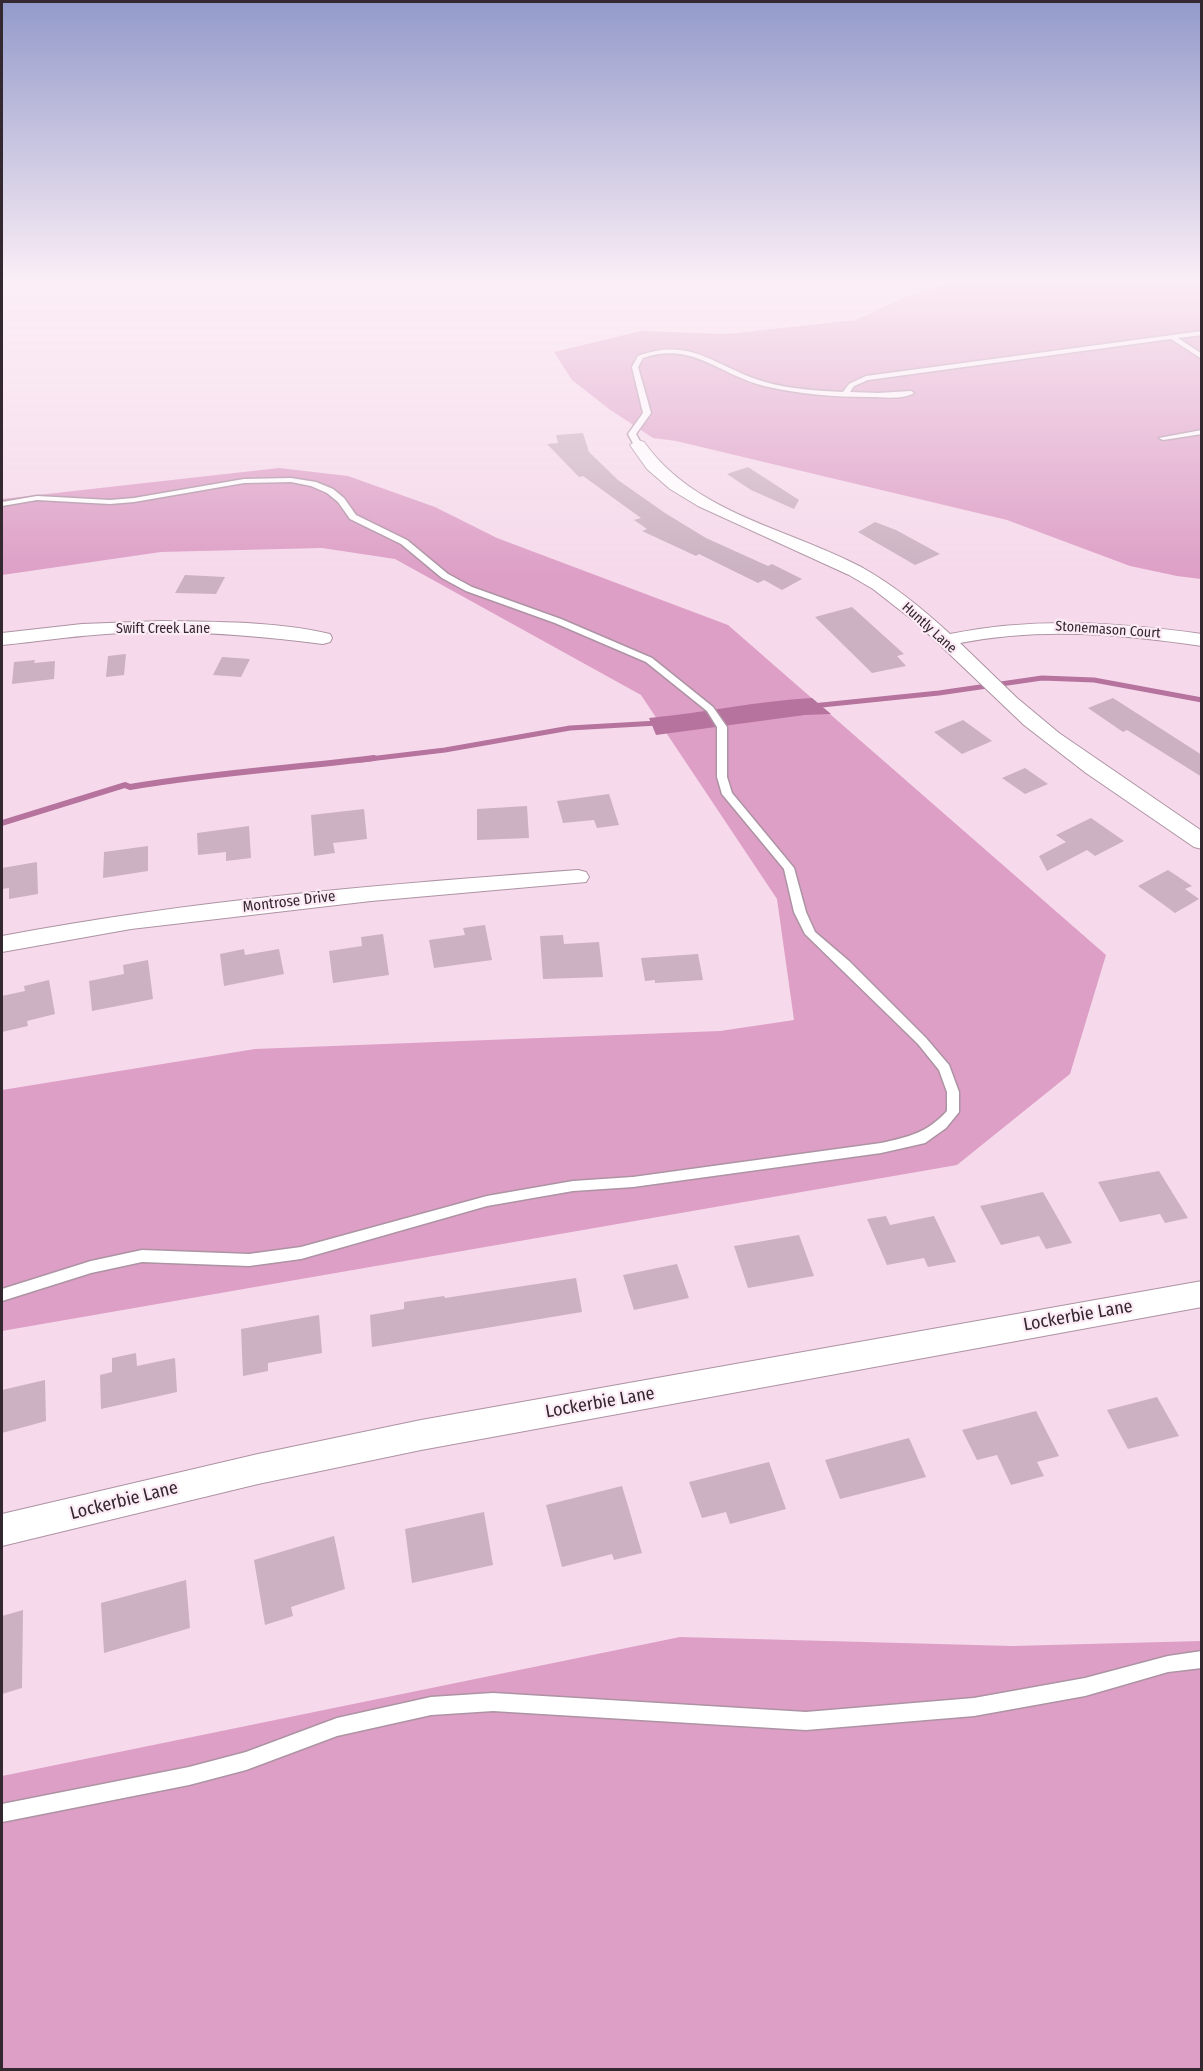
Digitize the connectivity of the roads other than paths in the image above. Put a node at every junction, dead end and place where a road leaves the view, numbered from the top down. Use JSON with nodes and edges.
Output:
{"nodes":[{"id":1,"x":639,"y":381,"type":"edge"},
{"id":2,"x":755,"y":381,"type":"edge"},
{"id":3,"x":860,"y":381,"type":"edge"},
{"id":4,"x":846,"y":393,"type":"junction"},
{"id":5,"x":911,"y":393,"type":"dead end"},
{"id":6,"x":1202,"y":432,"type":"edge"},
{"id":7,"x":1163,"y":438,"type":"dead end"},
{"id":8,"x":638,"y":445,"type":"joint"},
{"id":9,"x":2,"y":504,"type":"edge"},
{"id":10,"x":323,"y":638,"type":"dead end"},
{"id":11,"x":2,"y":639,"type":"edge"},
{"id":12,"x":1202,"y":640,"type":"edge"},
{"id":13,"x":944,"y":641,"type":"junction"},
{"id":14,"x":1202,"y":842,"type":"edge"},
{"id":15,"x":578,"y":878,"type":"dead end"},
{"id":16,"x":2,"y":944,"type":"edge"},
{"id":17,"x":1202,"y":1294,"type":"edge"},
{"id":18,"x":2,"y":1295,"type":"edge"},
{"id":19,"x":2,"y":1530,"type":"edge"},
{"id":20,"x":1202,"y":1659,"type":"edge"},
{"id":21,"x":2,"y":1813,"type":"edge"}],
"edges":[{"from":1,"to":8,"type":"lane"},
{"from":2,"to":4,"type":"lane"},
{"from":3,"to":4,"type":"lane"},
{"from":4,"to":5,"type":"lane"},
{"from":6,"to":7,"type":"lane"},
{"from":8,"to":13,"type":"street","name":"Huntly Lane"},
{"from":9,"to":18,"type":"lane"},
{"from":10,"to":11,"type":"street","name":"Swift Creek Lane"},
{"from":12,"to":13,"type":"street","name":"Stonemason Court"},
{"from":13,"to":14,"type":"street","name":"Huntly Lane"},
{"from":15,"to":16,"type":"street","name":"Montrose Drive"},
{"from":17,"to":19,"type":"street","name":"Lockerbie Lane"},
{"from":20,"to":21,"type":"lane"}]}
